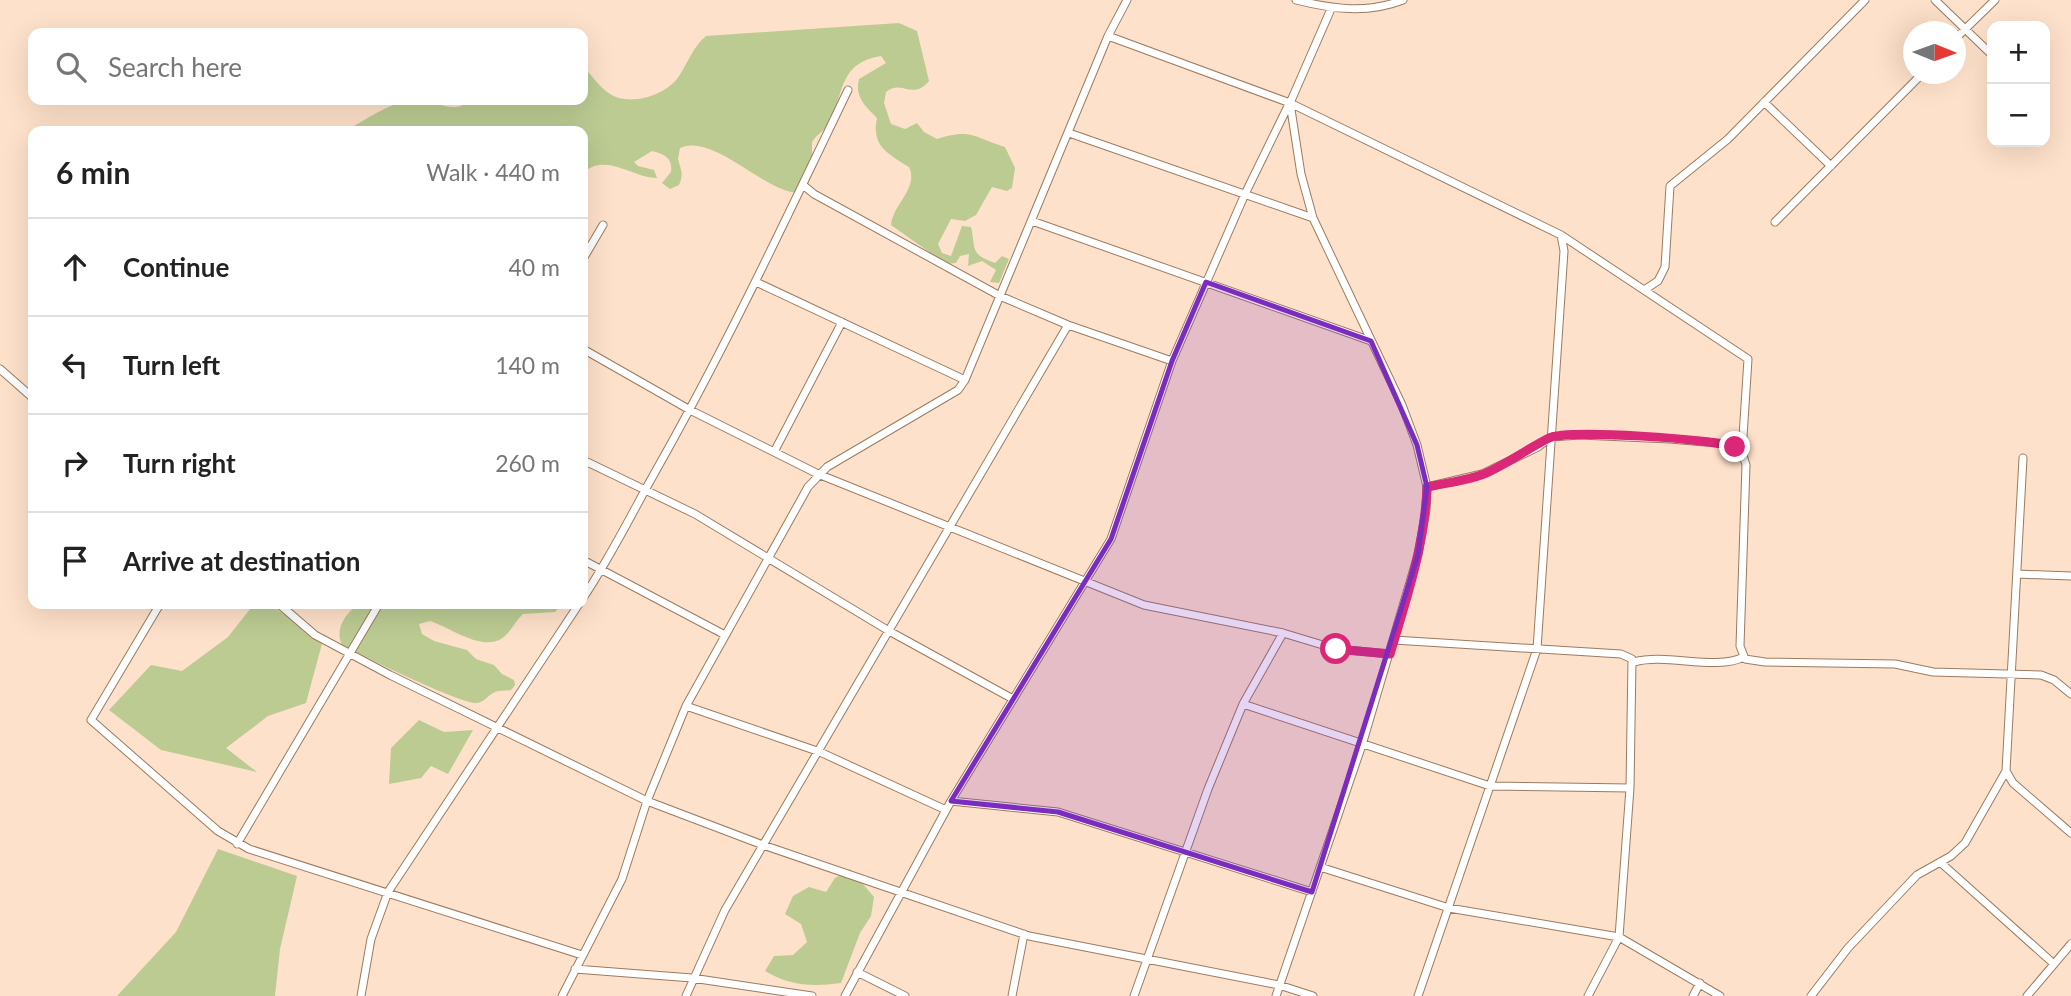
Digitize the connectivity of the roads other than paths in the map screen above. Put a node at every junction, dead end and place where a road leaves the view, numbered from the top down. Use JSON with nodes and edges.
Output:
{"nodes":[{"id":1,"x":1126,"y":0,"type":"edge"},
{"id":2,"x":1296,"y":0,"type":"edge"},
{"id":3,"x":1403,"y":0,"type":"edge"},
{"id":4,"x":1865,"y":0,"type":"edge"},
{"id":5,"x":1935,"y":0,"type":"edge"},
{"id":6,"x":1995,"y":0,"type":"edge"},
{"id":7,"x":1331,"y":9,"type":"junction"},
{"id":8,"x":1957,"y":21,"type":"edge"},
{"id":9,"x":1966,"y":28,"type":"edge"},
{"id":10,"x":1966,"y":30,"type":"edge"},
{"id":11,"x":1108,"y":36,"type":"junction"},
{"id":12,"x":1987,"y":50,"type":"edge"},
{"id":13,"x":1912,"y":84,"type":"edge"},
{"id":14,"x":848,"y":90,"type":"dead end"},
{"id":15,"x":1764,"y":102,"type":"junction"},
{"id":16,"x":1290,"y":103,"type":"junction"},
{"id":17,"x":1069,"y":133,"type":"junction"},
{"id":18,"x":1831,"y":166,"type":"junction"},
{"id":19,"x":803,"y":185,"type":"junction"},
{"id":20,"x":1245,"y":194,"type":"junction"},
{"id":21,"x":1313,"y":218,"type":"junction"},
{"id":22,"x":1031,"y":222,"type":"junction"},
{"id":23,"x":1775,"y":222,"type":"dead end"},
{"id":24,"x":603,"y":225,"type":"dead end"},
{"id":25,"x":1560,"y":235,"type":"junction"},
{"id":26,"x":588,"y":250,"type":"edge"},
{"id":27,"x":756,"y":282,"type":"junction"},
{"id":28,"x":1206,"y":282,"type":"junction"},
{"id":29,"x":1644,"y":290,"type":"junction"},
{"id":30,"x":1000,"y":296,"type":"junction"},
{"id":31,"x":842,"y":322,"type":"junction"},
{"id":32,"x":1068,"y":324,"type":"junction"},
{"id":33,"x":1371,"y":341,"type":"junction"},
{"id":34,"x":588,"y":352,"type":"edge"},
{"id":35,"x":1172,"y":361,"type":"junction"},
{"id":36,"x":0,"y":369,"type":"edge"},
{"id":37,"x":965,"y":380,"type":"junction"},
{"id":38,"x":28,"y":394,"type":"edge"},
{"id":39,"x":690,"y":410,"type":"junction"},
{"id":40,"x":1551,"y":437,"type":"junction"},
{"id":41,"x":774,"y":452,"type":"junction"},
{"id":42,"x":1742,"y":452,"type":"junction"},
{"id":43,"x":2024,"y":458,"type":"dead end"},
{"id":44,"x":588,"y":462,"type":"edge"},
{"id":45,"x":818,"y":474,"type":"junction"},
{"id":46,"x":1427,"y":487,"type":"junction"},
{"id":47,"x":645,"y":490,"type":"junction"},
{"id":48,"x":950,"y":527,"type":"junction"},
{"id":49,"x":766,"y":557,"type":"junction"},
{"id":50,"x":588,"y":563,"type":"edge"},
{"id":51,"x":601,"y":570,"type":"junction"},
{"id":52,"x":2017,"y":574,"type":"junction"},
{"id":53,"x":2071,"y":576,"type":"edge"},
{"id":54,"x":1087,"y":582,"type":"junction"},
{"id":55,"x":588,"y":590,"type":"edge"},
{"id":56,"x":157,"y":609,"type":"edge"},
{"id":57,"x":285,"y":609,"type":"edge"},
{"id":58,"x":376,"y":609,"type":"edge"},
{"id":59,"x":576,"y":609,"type":"edge"},
{"id":60,"x":889,"y":631,"type":"junction"},
{"id":61,"x":1283,"y":633,"type":"junction"},
{"id":62,"x":725,"y":635,"type":"junction"},
{"id":63,"x":1394,"y":640,"type":"junction"},
{"id":64,"x":1537,"y":649,"type":"junction"},
{"id":65,"x":349,"y":654,"type":"junction"},
{"id":66,"x":1390,"y":654,"type":"junction"},
{"id":67,"x":1744,"y":657,"type":"junction"},
{"id":68,"x":1634,"y":662,"type":"junction"},
{"id":69,"x":2012,"y":676,"type":"junction"},
{"id":70,"x":2071,"y":694,"type":"edge"},
{"id":71,"x":1013,"y":699,"type":"junction"},
{"id":72,"x":1243,"y":704,"type":"junction"},
{"id":73,"x":686,"y":706,"type":"junction"},
{"id":74,"x":495,"y":727,"type":"junction"},
{"id":75,"x":1362,"y":745,"type":"junction"},
{"id":76,"x":820,"y":752,"type":"junction"},
{"id":77,"x":2006,"y":771,"type":"junction"},
{"id":78,"x":1490,"y":786,"type":"junction"},
{"id":79,"x":1630,"y":788,"type":"junction"},
{"id":80,"x":647,"y":801,"type":"junction"},
{"id":81,"x":951,"y":801,"type":"junction"},
{"id":82,"x":946,"y":810,"type":"junction"},
{"id":83,"x":2071,"y":833,"type":"edge"},
{"id":84,"x":237,"y":844,"type":"junction"},
{"id":85,"x":762,"y":845,"type":"junction"},
{"id":86,"x":1187,"y":850,"type":"junction"},
{"id":87,"x":1940,"y":862,"type":"junction"},
{"id":88,"x":1320,"y":867,"type":"junction"},
{"id":89,"x":388,"y":892,"type":"junction"},
{"id":90,"x":901,"y":892,"type":"junction"},
{"id":91,"x":1312,"y":892,"type":"junction"},
{"id":92,"x":1449,"y":908,"type":"junction"},
{"id":93,"x":1024,"y":934,"type":"junction"},
{"id":94,"x":1619,"y":936,"type":"junction"},
{"id":95,"x":2071,"y":944,"type":"edge"},
{"id":96,"x":582,"y":955,"type":"junction"},
{"id":97,"x":1146,"y":957,"type":"junction"},
{"id":98,"x":2054,"y":964,"type":"junction"},
{"id":99,"x":575,"y":969,"type":"junction"},
{"id":100,"x":857,"y":972,"type":"junction"},
{"id":101,"x":692,"y":978,"type":"junction"},
{"id":102,"x":1700,"y":983,"type":"junction"},
{"id":103,"x":1279,"y":985,"type":"junction"},
{"id":104,"x":361,"y":996,"type":"edge"},
{"id":105,"x":562,"y":996,"type":"edge"},
{"id":106,"x":686,"y":996,"type":"edge"},
{"id":107,"x":813,"y":996,"type":"edge"},
{"id":108,"x":845,"y":996,"type":"edge"},
{"id":109,"x":905,"y":996,"type":"edge"},
{"id":110,"x":1012,"y":996,"type":"edge"},
{"id":111,"x":1135,"y":996,"type":"edge"},
{"id":112,"x":1276,"y":996,"type":"edge"},
{"id":113,"x":1313,"y":996,"type":"edge"},
{"id":114,"x":1418,"y":996,"type":"edge"},
{"id":115,"x":1588,"y":996,"type":"edge"},
{"id":116,"x":1693,"y":996,"type":"edge"},
{"id":117,"x":1720,"y":996,"type":"edge"},
{"id":118,"x":1811,"y":996,"type":"edge"},
{"id":119,"x":2026,"y":996,"type":"edge"}],
"edges":[{"from":1,"to":11,"type":"street"},
{"from":2,"to":7,"type":"street"},
{"from":3,"to":7,"type":"street"},
{"from":4,"to":15,"type":"street"},
{"from":5,"to":8,"type":"street"},
{"from":6,"to":9,"type":"street"},
{"from":7,"to":16,"type":"street"},
{"from":10,"to":12,"type":"street"},
{"from":11,"to":16,"type":"street"},
{"from":11,"to":17,"type":"street"},
{"from":13,"to":18,"type":"street"},
{"from":14,"to":19,"type":"street"},
{"from":15,"to":18,"type":"street"},
{"from":15,"to":29,"type":"street"},
{"from":16,"to":20,"type":"street"},
{"from":16,"to":21,"type":"street"},
{"from":16,"to":25,"type":"street"},
{"from":17,"to":20,"type":"street"},
{"from":17,"to":22,"type":"street"},
{"from":18,"to":23,"type":"street"},
{"from":19,"to":27,"type":"street"},
{"from":19,"to":30,"type":"street"},
{"from":20,"to":21,"type":"street"},
{"from":20,"to":28,"type":"street"},
{"from":21,"to":33,"type":"street"},
{"from":22,"to":28,"type":"street"},
{"from":22,"to":30,"type":"street"},
{"from":24,"to":26,"type":"street"},
{"from":25,"to":29,"type":"street"},
{"from":25,"to":40,"type":"street"},
{"from":27,"to":31,"type":"street"},
{"from":27,"to":39,"type":"street"},
{"from":28,"to":33,"type":"street"},
{"from":28,"to":35,"type":"street"},
{"from":29,"to":42,"type":"street"},
{"from":30,"to":32,"type":"street"},
{"from":30,"to":37,"type":"street"},
{"from":31,"to":37,"type":"street"},
{"from":31,"to":41,"type":"street"},
{"from":32,"to":35,"type":"street"},
{"from":32,"to":48,"type":"street"},
{"from":33,"to":46,"type":"street"},
{"from":34,"to":39,"type":"street"},
{"from":35,"to":54,"type":"street"},
{"from":36,"to":38,"type":"street"},
{"from":37,"to":45,"type":"street"},
{"from":39,"to":41,"type":"street"},
{"from":39,"to":47,"type":"street"},
{"from":40,"to":42,"type":"street"},
{"from":40,"to":46,"type":"street"},
{"from":40,"to":64,"type":"street"},
{"from":41,"to":45,"type":"street"},
{"from":42,"to":67,"type":"street"},
{"from":43,"to":52,"type":"street"},
{"from":44,"to":47,"type":"street"},
{"from":45,"to":48,"type":"street"},
{"from":45,"to":49,"type":"street"},
{"from":46,"to":63,"type":"street"},
{"from":47,"to":49,"type":"street"},
{"from":47,"to":51,"type":"street"},
{"from":48,"to":54,"type":"street"},
{"from":48,"to":60,"type":"street"},
{"from":49,"to":60,"type":"street"},
{"from":49,"to":62,"type":"street"},
{"from":50,"to":51,"type":"street"},
{"from":51,"to":55,"type":"street"},
{"from":51,"to":62,"type":"street"},
{"from":52,"to":53,"type":"street"},
{"from":52,"to":69,"type":"street"},
{"from":54,"to":61,"type":"street"},
{"from":54,"to":71,"type":"street"},
{"from":56,"to":84,"type":"street"},
{"from":57,"to":65,"type":"street"},
{"from":58,"to":65,"type":"street"},
{"from":59,"to":74,"type":"street"},
{"from":60,"to":71,"type":"street"},
{"from":60,"to":76,"type":"street"},
{"from":61,"to":66,"type":"street"},
{"from":61,"to":72,"type":"street"},
{"from":62,"to":73,"type":"street"},
{"from":63,"to":64,"type":"street"},
{"from":63,"to":66,"type":"street"},
{"from":64,"to":68,"type":"street"},
{"from":64,"to":78,"type":"street"},
{"from":65,"to":74,"type":"street"},
{"from":65,"to":84,"type":"street"},
{"from":66,"to":75,"type":"street"},
{"from":67,"to":68,"type":"street"},
{"from":67,"to":69,"type":"street"},
{"from":68,"to":79,"type":"street"},
{"from":69,"to":70,"type":"street"},
{"from":69,"to":77,"type":"street"},
{"from":71,"to":81,"type":"street"},
{"from":72,"to":75,"type":"street"},
{"from":72,"to":86,"type":"street"},
{"from":73,"to":76,"type":"street"},
{"from":73,"to":80,"type":"street"},
{"from":74,"to":80,"type":"street"},
{"from":74,"to":89,"type":"street"},
{"from":75,"to":78,"type":"street"},
{"from":75,"to":88,"type":"street"},
{"from":76,"to":82,"type":"street"},
{"from":76,"to":85,"type":"street"},
{"from":77,"to":83,"type":"street"},
{"from":77,"to":87,"type":"street"},
{"from":78,"to":79,"type":"street"},
{"from":78,"to":92,"type":"street"},
{"from":79,"to":94,"type":"street"},
{"from":80,"to":85,"type":"street"},
{"from":80,"to":96,"type":"street"},
{"from":81,"to":82,"type":"street"},
{"from":81,"to":86,"type":"street"},
{"from":82,"to":90,"type":"street"},
{"from":84,"to":89,"type":"street"},
{"from":85,"to":90,"type":"street"},
{"from":85,"to":101,"type":"street"},
{"from":86,"to":91,"type":"street"},
{"from":86,"to":97,"type":"street"},
{"from":87,"to":98,"type":"street"},
{"from":87,"to":118,"type":"street"},
{"from":88,"to":91,"type":"street"},
{"from":88,"to":92,"type":"street"},
{"from":89,"to":96,"type":"street"},
{"from":89,"to":104,"type":"street"},
{"from":90,"to":93,"type":"street"},
{"from":90,"to":100,"type":"street"},
{"from":91,"to":103,"type":"street"},
{"from":92,"to":94,"type":"street"},
{"from":92,"to":114,"type":"street"},
{"from":93,"to":97,"type":"street"},
{"from":93,"to":110,"type":"street"},
{"from":94,"to":102,"type":"street"},
{"from":94,"to":115,"type":"street"},
{"from":95,"to":98,"type":"street"},
{"from":96,"to":99,"type":"street"},
{"from":97,"to":103,"type":"street"},
{"from":97,"to":111,"type":"street"},
{"from":98,"to":119,"type":"street"},
{"from":99,"to":101,"type":"street"},
{"from":99,"to":105,"type":"street"},
{"from":100,"to":108,"type":"street"},
{"from":100,"to":109,"type":"street"},
{"from":101,"to":106,"type":"street"},
{"from":101,"to":107,"type":"street"},
{"from":102,"to":116,"type":"street"},
{"from":102,"to":117,"type":"street"},
{"from":103,"to":112,"type":"street"},
{"from":103,"to":113,"type":"street"}]}
